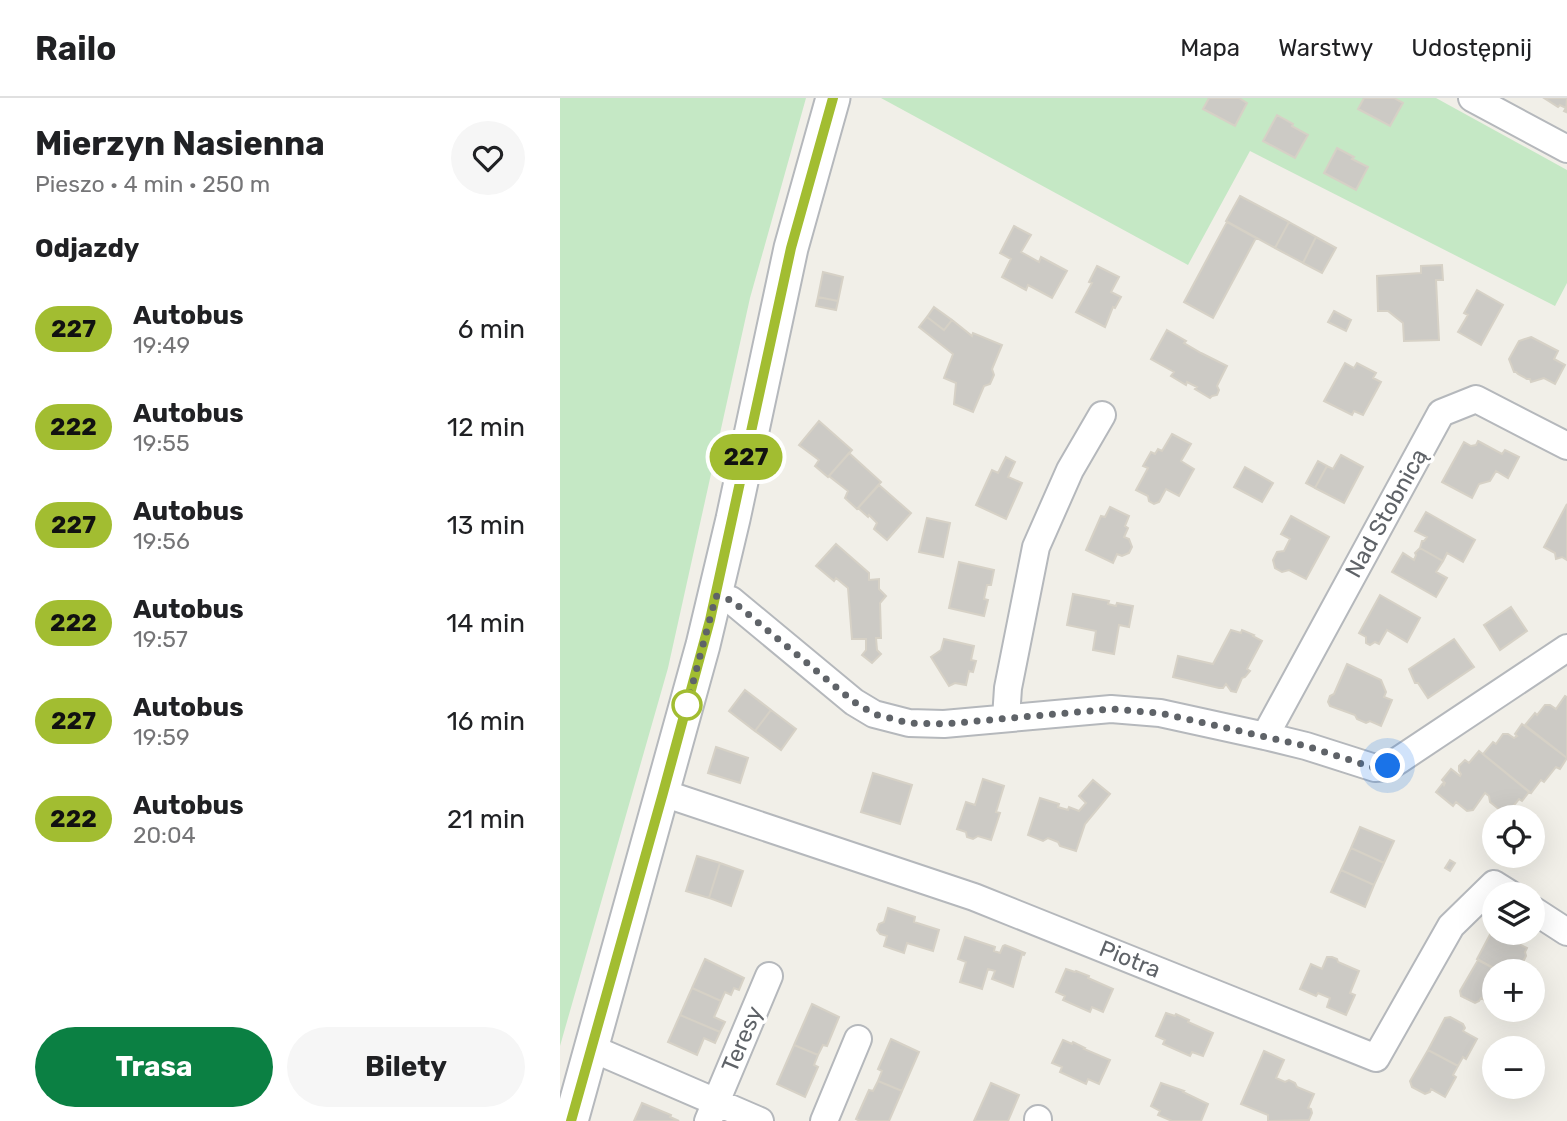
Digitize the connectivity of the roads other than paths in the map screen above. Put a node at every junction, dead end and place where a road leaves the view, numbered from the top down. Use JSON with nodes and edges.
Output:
{"nodes":[{"id":1,"x":833,"y":98,"type":"edge"},
{"id":2,"x":1472,"y":98,"type":"edge"},
{"id":3,"x":1567,"y":149,"type":"edge"},
{"id":4,"x":1102,"y":415,"type":"dead end"},
{"id":5,"x":1567,"y":446,"type":"edge"},
{"id":6,"x":716,"y":596,"type":"junction"},
{"id":7,"x":1567,"y":648,"type":"edge"},
{"id":8,"x":1006,"y":718,"type":"junction"},
{"id":9,"x":1265,"y":736,"type":"junction"},
{"id":10,"x":663,"y":793,"type":"junction"},
{"id":11,"x":1482,"y":896,"type":"edge"},
{"id":12,"x":1545,"y":918,"type":"edge"},
{"id":13,"x":1567,"y":932,"type":"edge"},
{"id":14,"x":769,"y":976,"type":"dead end"},
{"id":15,"x":858,"y":1040,"type":"dead end"},
{"id":16,"x":591,"y":1048,"type":"junction"},
{"id":17,"x":712,"y":1111,"type":"edge"},
{"id":18,"x":571,"y":1121,"type":"edge"},
{"id":19,"x":760,"y":1121,"type":"edge"},
{"id":20,"x":824,"y":1121,"type":"edge"}],
"edges":[{"from":1,"to":6,"type":"street"},
{"from":2,"to":3,"type":"street"},
{"from":4,"to":8,"type":"street"},
{"from":5,"to":9,"type":"street","name":"Nad Stobnicą"},
{"from":6,"to":8,"type":"street"},
{"from":6,"to":10,"type":"street"},
{"from":7,"to":9,"type":"street"},
{"from":8,"to":9,"type":"street"},
{"from":10,"to":11,"type":"street","name":"Piotra"},
{"from":10,"to":16,"type":"street"},
{"from":12,"to":13,"type":"street"},
{"from":14,"to":17,"type":"street","name":"Teresy"},
{"from":15,"to":20,"type":"street"},
{"from":16,"to":17,"type":"street","name":"Teresy"},
{"from":16,"to":18,"type":"street"},
{"from":17,"to":19,"type":"street","name":"Teresy"}]}
